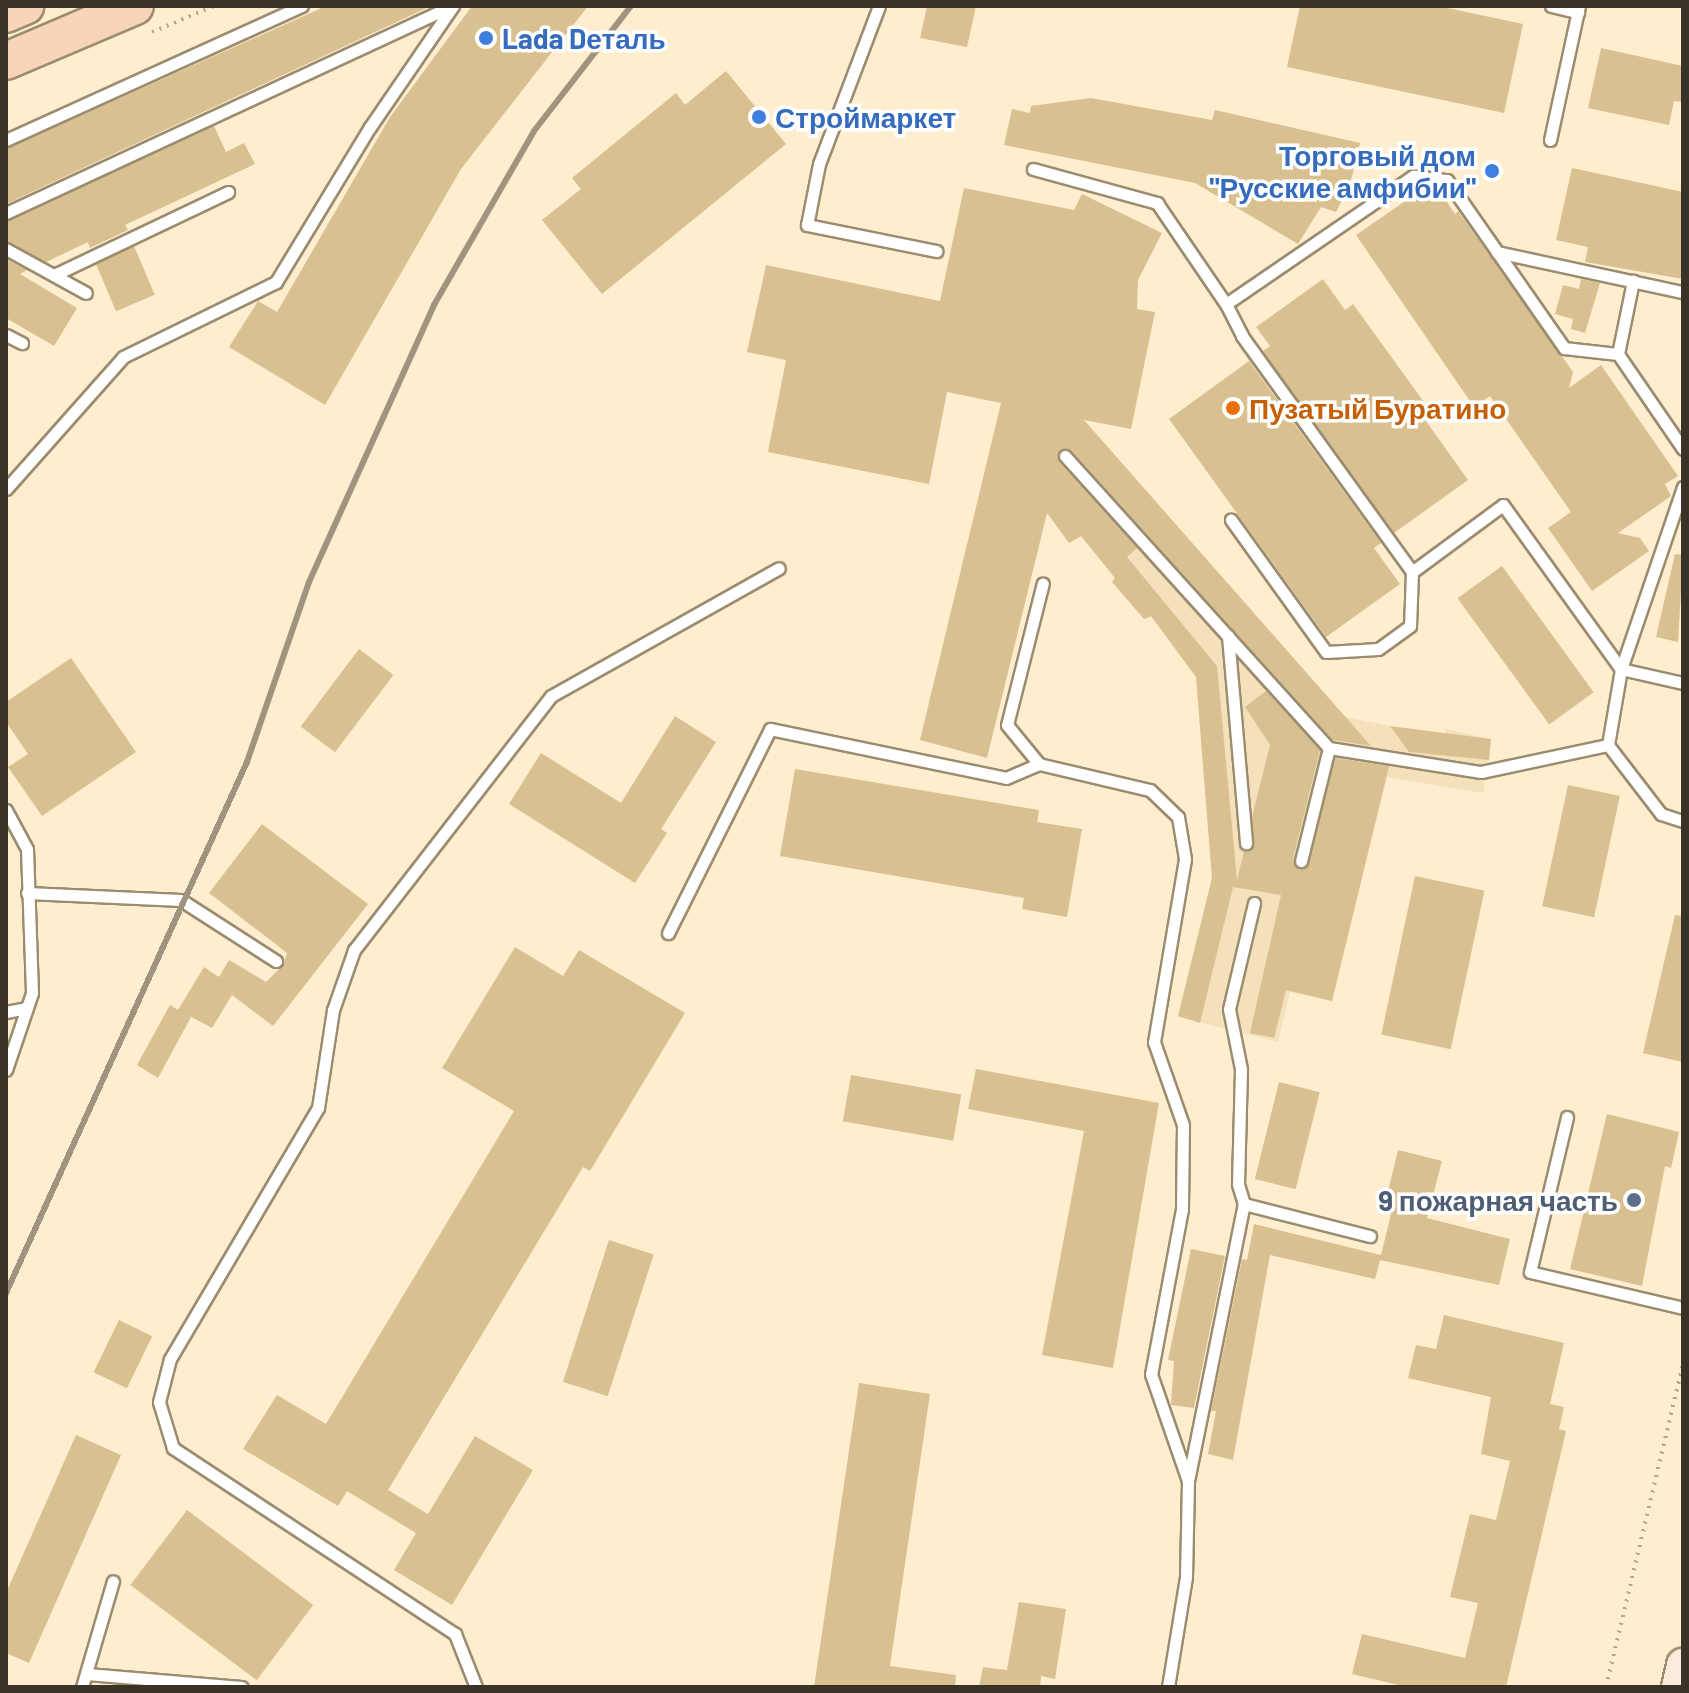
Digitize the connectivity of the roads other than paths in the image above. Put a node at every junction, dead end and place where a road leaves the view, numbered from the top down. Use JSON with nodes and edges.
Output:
{"nodes":[{"id":1,"x":25,"y":6,"type":"edge"},
{"id":2,"x":135,"y":6,"type":"edge"},
{"id":3,"x":302,"y":6,"type":"edge"},
{"id":4,"x":452,"y":6,"type":"edge"},
{"id":5,"x":879,"y":6,"type":"edge"},
{"id":6,"x":1551,"y":6,"type":"edge"},
{"id":7,"x":1579,"y":9,"type":"edge"},
{"id":8,"x":6,"y":14,"type":"edge"},
{"id":9,"x":6,"y":61,"type":"edge"},
{"id":10,"x":6,"y":140,"type":"edge"},
{"id":11,"x":1550,"y":140,"type":"dead end"},
{"id":12,"x":1033,"y":169,"type":"dead end"},
{"id":13,"x":228,"y":192,"type":"dead end"},
{"id":14,"x":6,"y":213,"type":"edge"},
{"id":15,"x":6,"y":249,"type":"edge"},
{"id":16,"x":936,"y":251,"type":"dead end"},
{"id":17,"x":1497,"y":252,"type":"junction"},
{"id":18,"x":54,"y":275,"type":"junction"},
{"id":19,"x":1633,"y":281,"type":"junction"},
{"id":20,"x":1682,"y":292,"type":"edge"},
{"id":21,"x":86,"y":293,"type":"dead end"},
{"id":22,"x":1226,"y":304,"type":"junction"},
{"id":23,"x":6,"y":335,"type":"edge"},
{"id":24,"x":22,"y":343,"type":"dead end"},
{"id":25,"x":1618,"y":354,"type":"junction"},
{"id":26,"x":1683,"y":449,"type":"edge"},
{"id":27,"x":1065,"y":456,"type":"dead end"},
{"id":28,"x":1683,"y":487,"type":"edge"},
{"id":29,"x":6,"y":489,"type":"edge"},
{"id":30,"x":1231,"y":520,"type":"dead end"},
{"id":31,"x":779,"y":568,"type":"dead end"},
{"id":32,"x":1412,"y":572,"type":"junction"},
{"id":33,"x":1043,"y":583,"type":"dead end"},
{"id":34,"x":1228,"y":636,"type":"junction"},
{"id":35,"x":1621,"y":669,"type":"junction"},
{"id":36,"x":1683,"y":683,"type":"edge"},
{"id":37,"x":1608,"y":745,"type":"junction"},
{"id":38,"x":1329,"y":748,"type":"junction"},
{"id":39,"x":1039,"y":764,"type":"junction"},
{"id":40,"x":6,"y":810,"type":"edge"},
{"id":41,"x":1683,"y":821,"type":"edge"},
{"id":42,"x":1246,"y":843,"type":"dead end"},
{"id":43,"x":1301,"y":861,"type":"dead end"},
{"id":44,"x":27,"y":893,"type":"junction"},
{"id":45,"x":1254,"y":903,"type":"dead end"},
{"id":46,"x":668,"y":933,"type":"dead end"},
{"id":47,"x":276,"y":961,"type":"dead end"},
{"id":48,"x":27,"y":1008,"type":"junction"},
{"id":49,"x":6,"y":1012,"type":"edge"},
{"id":50,"x":6,"y":1070,"type":"edge"},
{"id":51,"x":1567,"y":1117,"type":"dead end"},
{"id":52,"x":1244,"y":1204,"type":"junction"},
{"id":53,"x":1370,"y":1236,"type":"dead end"},
{"id":54,"x":1683,"y":1308,"type":"edge"},
{"id":55,"x":1188,"y":1481,"type":"junction"},
{"id":56,"x":113,"y":1581,"type":"dead end"},
{"id":57,"x":1683,"y":1665,"type":"edge"},
{"id":58,"x":87,"y":1674,"type":"junction"},
{"id":59,"x":82,"y":1687,"type":"edge"},
{"id":60,"x":241,"y":1687,"type":"edge"},
{"id":61,"x":476,"y":1687,"type":"edge"},
{"id":62,"x":1168,"y":1687,"type":"edge"},
{"id":63,"x":1678,"y":1687,"type":"edge"}],
"edges":[{"from":1,"to":8,"type":"main road"},
{"from":2,"to":9,"type":"main road"},
{"from":3,"to":10,"type":"lane"},
{"from":4,"to":14,"type":"lane"},
{"from":4,"to":29,"type":"lane"},
{"from":5,"to":16,"type":"lane"},
{"from":6,"to":7,"type":"lane"},
{"from":7,"to":11,"type":"lane"},
{"from":12,"to":22,"type":"lane"},
{"from":13,"to":18,"type":"lane"},
{"from":15,"to":18,"type":"lane"},
{"from":17,"to":19,"type":"lane"},
{"from":17,"to":22,"type":"lane"},
{"from":17,"to":25,"type":"lane"},
{"from":18,"to":21,"type":"lane"},
{"from":19,"to":20,"type":"lane"},
{"from":19,"to":25,"type":"lane"},
{"from":22,"to":32,"type":"lane"},
{"from":23,"to":24,"type":"lane"},
{"from":25,"to":26,"type":"lane"},
{"from":27,"to":34,"type":"lane"},
{"from":28,"to":35,"type":"lane"},
{"from":30,"to":32,"type":"lane"},
{"from":31,"to":61,"type":"lane"},
{"from":32,"to":35,"type":"lane"},
{"from":33,"to":39,"type":"lane"},
{"from":34,"to":38,"type":"lane"},
{"from":34,"to":42,"type":"lane"},
{"from":35,"to":36,"type":"lane"},
{"from":35,"to":37,"type":"lane"},
{"from":37,"to":38,"type":"lane"},
{"from":37,"to":41,"type":"lane"},
{"from":38,"to":43,"type":"lane"},
{"from":39,"to":46,"type":"lane"},
{"from":39,"to":55,"type":"lane"},
{"from":40,"to":44,"type":"lane"},
{"from":44,"to":47,"type":"lane"},
{"from":44,"to":48,"type":"lane"},
{"from":45,"to":52,"type":"lane"},
{"from":48,"to":49,"type":"lane"},
{"from":48,"to":50,"type":"lane"},
{"from":51,"to":54,"type":"lane"},
{"from":52,"to":53,"type":"lane"},
{"from":52,"to":55,"type":"lane"},
{"from":55,"to":62,"type":"lane"},
{"from":56,"to":58,"type":"lane"},
{"from":57,"to":63,"type":"main road"},
{"from":58,"to":59,"type":"lane"},
{"from":58,"to":60,"type":"lane"}]}
